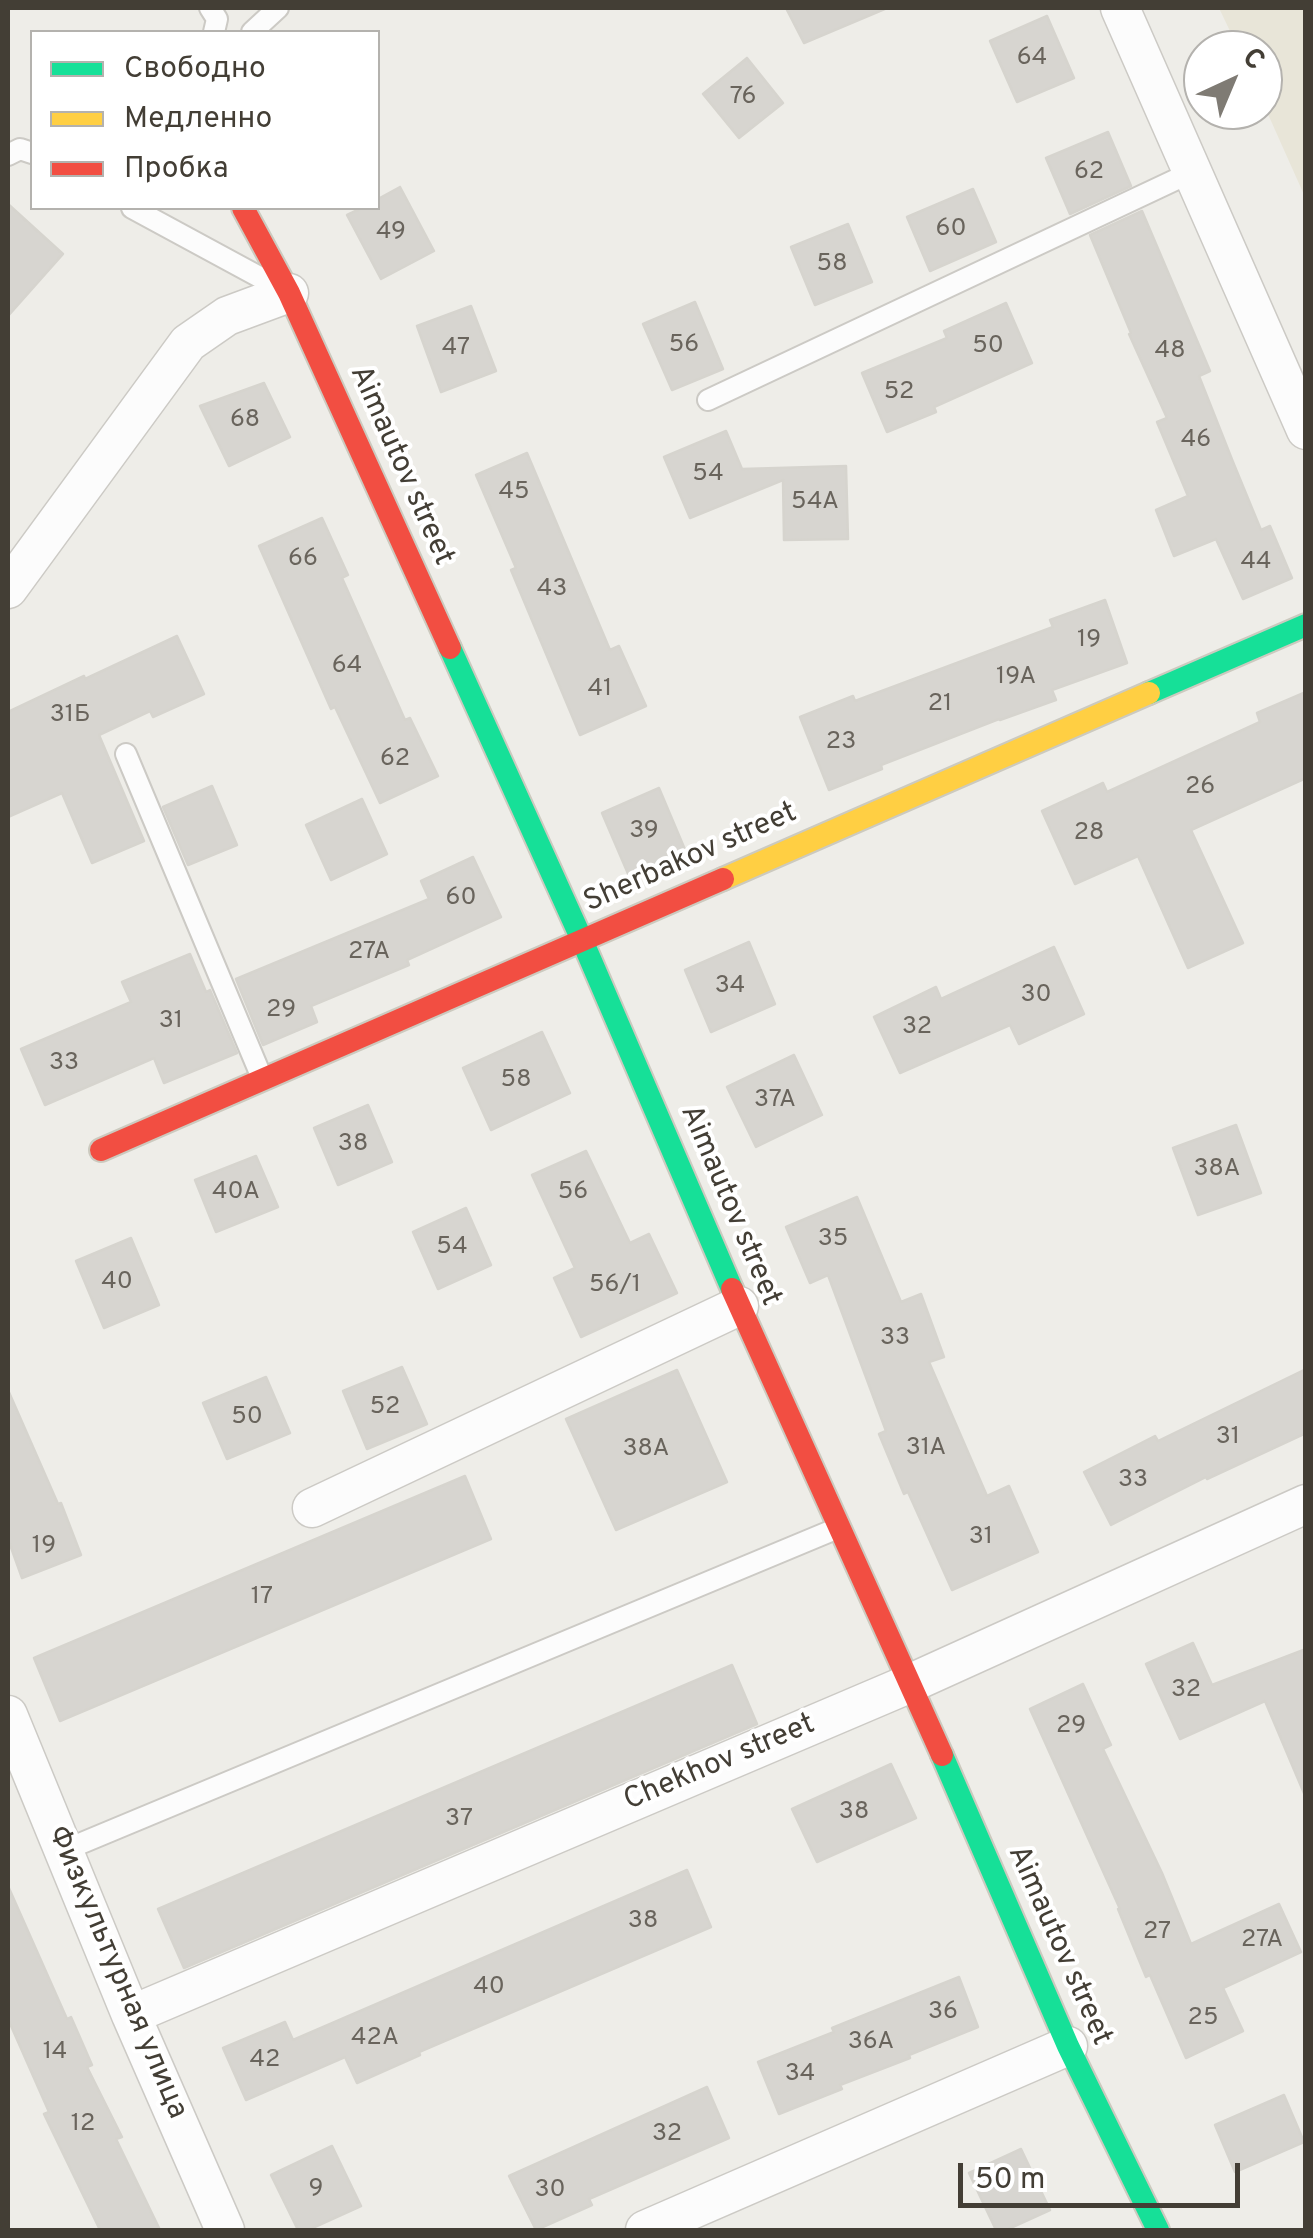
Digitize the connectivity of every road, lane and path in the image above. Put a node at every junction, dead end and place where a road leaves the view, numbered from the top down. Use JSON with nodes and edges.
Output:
{"nodes":[{"id":1,"x":278,"y":8,"type":"edge"},
{"id":2,"x":1120,"y":8,"type":"edge"},
{"id":3,"x":254,"y":30,"type":"edge"},
{"id":4,"x":1192,"y":172,"type":"junction"},
{"id":5,"x":136,"y":210,"type":"edge"},
{"id":6,"x":244,"y":210,"type":"edge"},
{"id":7,"x":289,"y":292,"type":"junction"},
{"id":8,"x":708,"y":400,"type":"dead end"},
{"id":9,"x":1306,"y":430,"type":"edge"},
{"id":10,"x":8,"y":589,"type":"edge"},
{"id":11,"x":1306,"y":625,"type":"edge"},
{"id":12,"x":126,"y":754,"type":"dead end"},
{"id":13,"x":582,"y":940,"type":"junction"},
{"id":14,"x":263,"y":1080,"type":"junction"},
{"id":15,"x":101,"y":1150,"type":"dead end"},
{"id":16,"x":739,"y":1306,"type":"junction"},
{"id":17,"x":1306,"y":1504,"type":"edge"},
{"id":18,"x":312,"y":1508,"type":"dead end"},
{"id":19,"x":838,"y":1528,"type":"junction"},
{"id":20,"x":910,"y":1682,"type":"junction"},
{"id":21,"x":8,"y":1715,"type":"edge"},
{"id":22,"x":64,"y":1850,"type":"junction"},
{"id":23,"x":131,"y":2015,"type":"junction"},
{"id":24,"x":1068,"y":2046,"type":"junction"},
{"id":25,"x":226,"y":2230,"type":"edge"},
{"id":26,"x":645,"y":2230,"type":"edge"},
{"id":27,"x":1158,"y":2230,"type":"edge"}],
"edges":[{"from":1,"to":3,"type":"lane"},
{"from":2,"to":4,"type":"street"},
{"from":4,"to":8,"type":"lane"},
{"from":4,"to":9,"type":"street"},
{"from":5,"to":7,"type":"lane"},
{"from":6,"to":7,"type":"street","name":"Aimautov street"},
{"from":7,"to":10,"type":"street"},
{"from":7,"to":13,"type":"street","name":"Aimautov street"},
{"from":11,"to":13,"type":"street","name":"Sherbakov street"},
{"from":12,"to":14,"type":"lane"},
{"from":13,"to":14,"type":"street","name":"Sherbakov street"},
{"from":13,"to":16,"type":"street","name":"Aimautov street"},
{"from":14,"to":15,"type":"street","name":"Sherbakov street"},
{"from":16,"to":18,"type":"street"},
{"from":16,"to":19,"type":"street","name":"Aimautov street"},
{"from":17,"to":20,"type":"street","name":"Chekhov street"},
{"from":19,"to":20,"type":"street","name":"Aimautov street"},
{"from":19,"to":22,"type":"lane"},
{"from":20,"to":23,"type":"street","name":"Chekhov street"},
{"from":20,"to":24,"type":"street","name":"Aimautov street"},
{"from":21,"to":22,"type":"street","name":"Физкультурная улица"},
{"from":22,"to":23,"type":"street","name":"Физкультурная улица"},
{"from":23,"to":25,"type":"street","name":"Физкультурная улица"},
{"from":24,"to":26,"type":"street"},
{"from":24,"to":27,"type":"street","name":"Aimautov street"}]}
